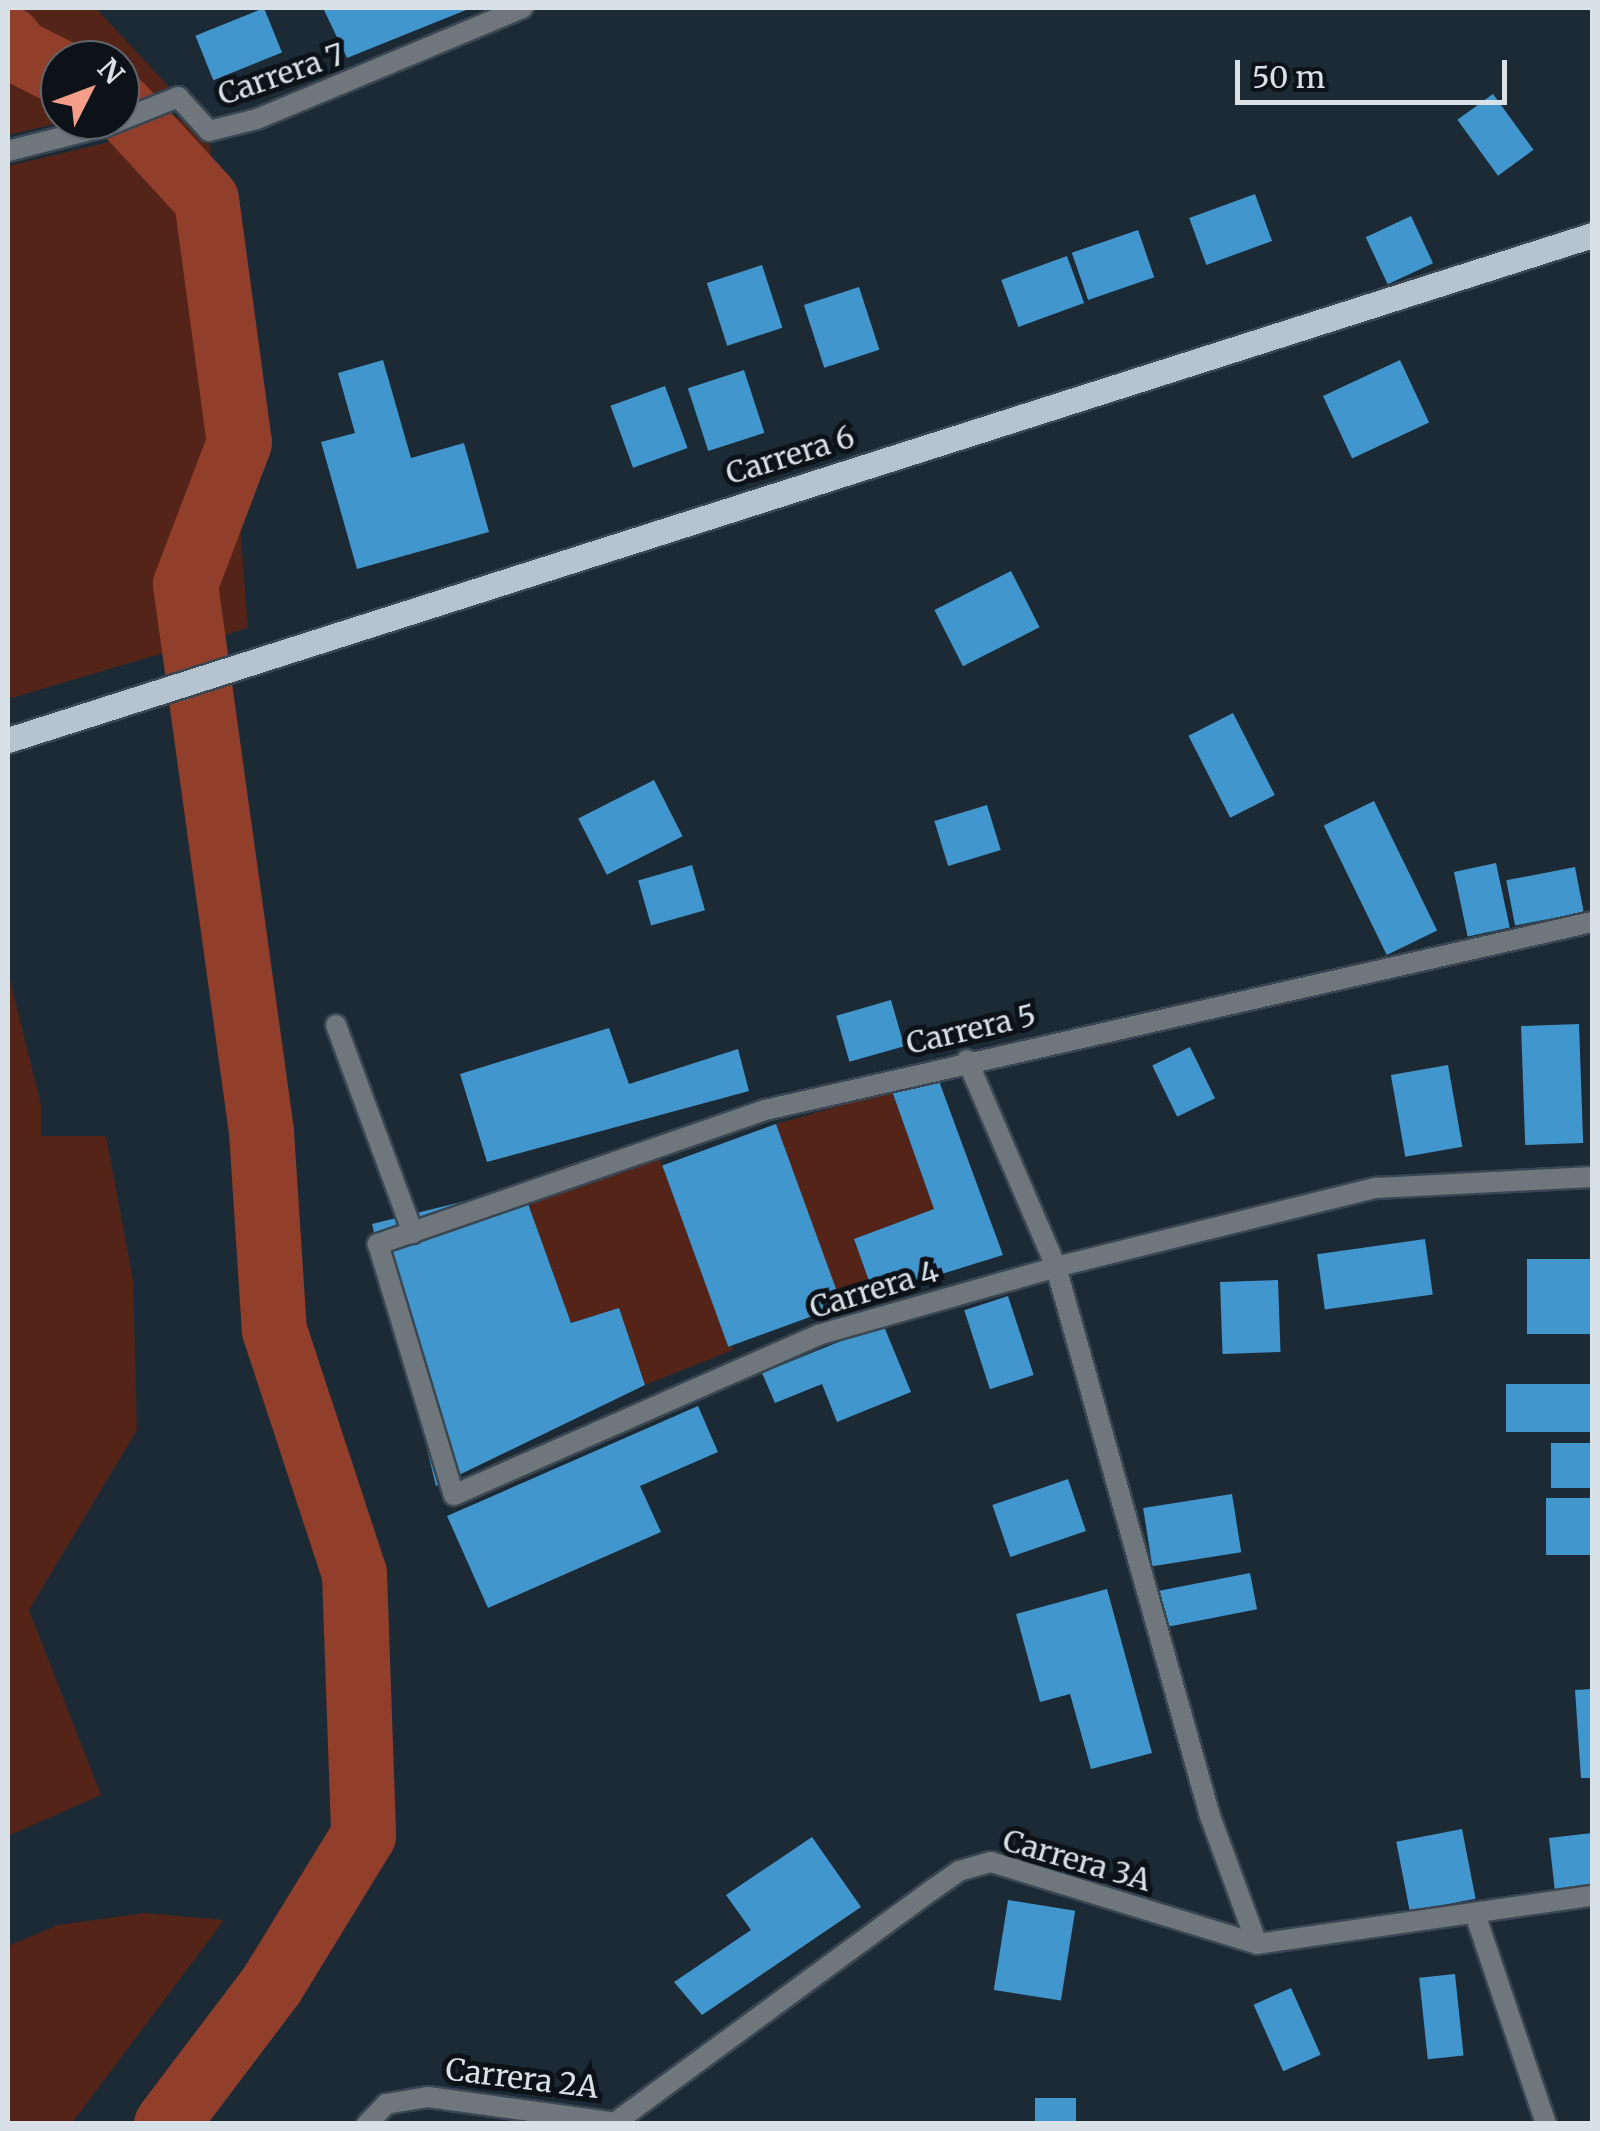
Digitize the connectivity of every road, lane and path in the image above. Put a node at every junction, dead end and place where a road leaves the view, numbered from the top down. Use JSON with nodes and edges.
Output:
{"nodes":[{"id":1,"x":524,"y":8,"type":"edge"},
{"id":2,"x":8,"y":151,"type":"edge"},
{"id":3,"x":1592,"y":235,"type":"edge"},
{"id":4,"x":8,"y":740,"type":"edge"},
{"id":5,"x":1592,"y":922,"type":"edge"},
{"id":6,"x":336,"y":1026,"type":"dead end"},
{"id":7,"x":966,"y":1060,"type":"junction"},
{"id":8,"x":1592,"y":1177,"type":"edge"},
{"id":9,"x":413,"y":1233,"type":"junction"},
{"id":10,"x":378,"y":1244,"type":"joint"},
{"id":11,"x":1056,"y":1267,"type":"junction"},
{"id":12,"x":1592,"y":1896,"type":"edge"},
{"id":13,"x":1475,"y":1914,"type":"junction"},
{"id":14,"x":1257,"y":1944,"type":"junction"},
{"id":15,"x":623,"y":2121,"type":"edge"},
{"id":16,"x":367,"y":2124,"type":"edge"},
{"id":17,"x":1546,"y":2124,"type":"edge"}],
"edges":[{"from":1,"to":2,"type":"street","name":"Carrera 7"},
{"from":3,"to":4,"type":"main road","name":"Carrera 6"},
{"from":5,"to":7,"type":"street","name":"Carrera 5"},
{"from":6,"to":9,"type":"street"},
{"from":7,"to":9,"type":"street","name":"Carrera 5"},
{"from":7,"to":11,"type":"street"},
{"from":8,"to":11,"type":"street","name":"Carrera 4"},
{"from":9,"to":10,"type":"street","name":"Carrera 5"},
{"from":10,"to":11,"type":"street","name":"Carrera 4"},
{"from":11,"to":14,"type":"street"},
{"from":12,"to":13,"type":"street","name":"Carrera 3A"},
{"from":13,"to":14,"type":"street","name":"Carrera 3A"},
{"from":13,"to":17,"type":"street"},
{"from":14,"to":15,"type":"street","name":"Carrera 3A"},
{"from":15,"to":16,"type":"street","name":"Carrera 2A"}]}
